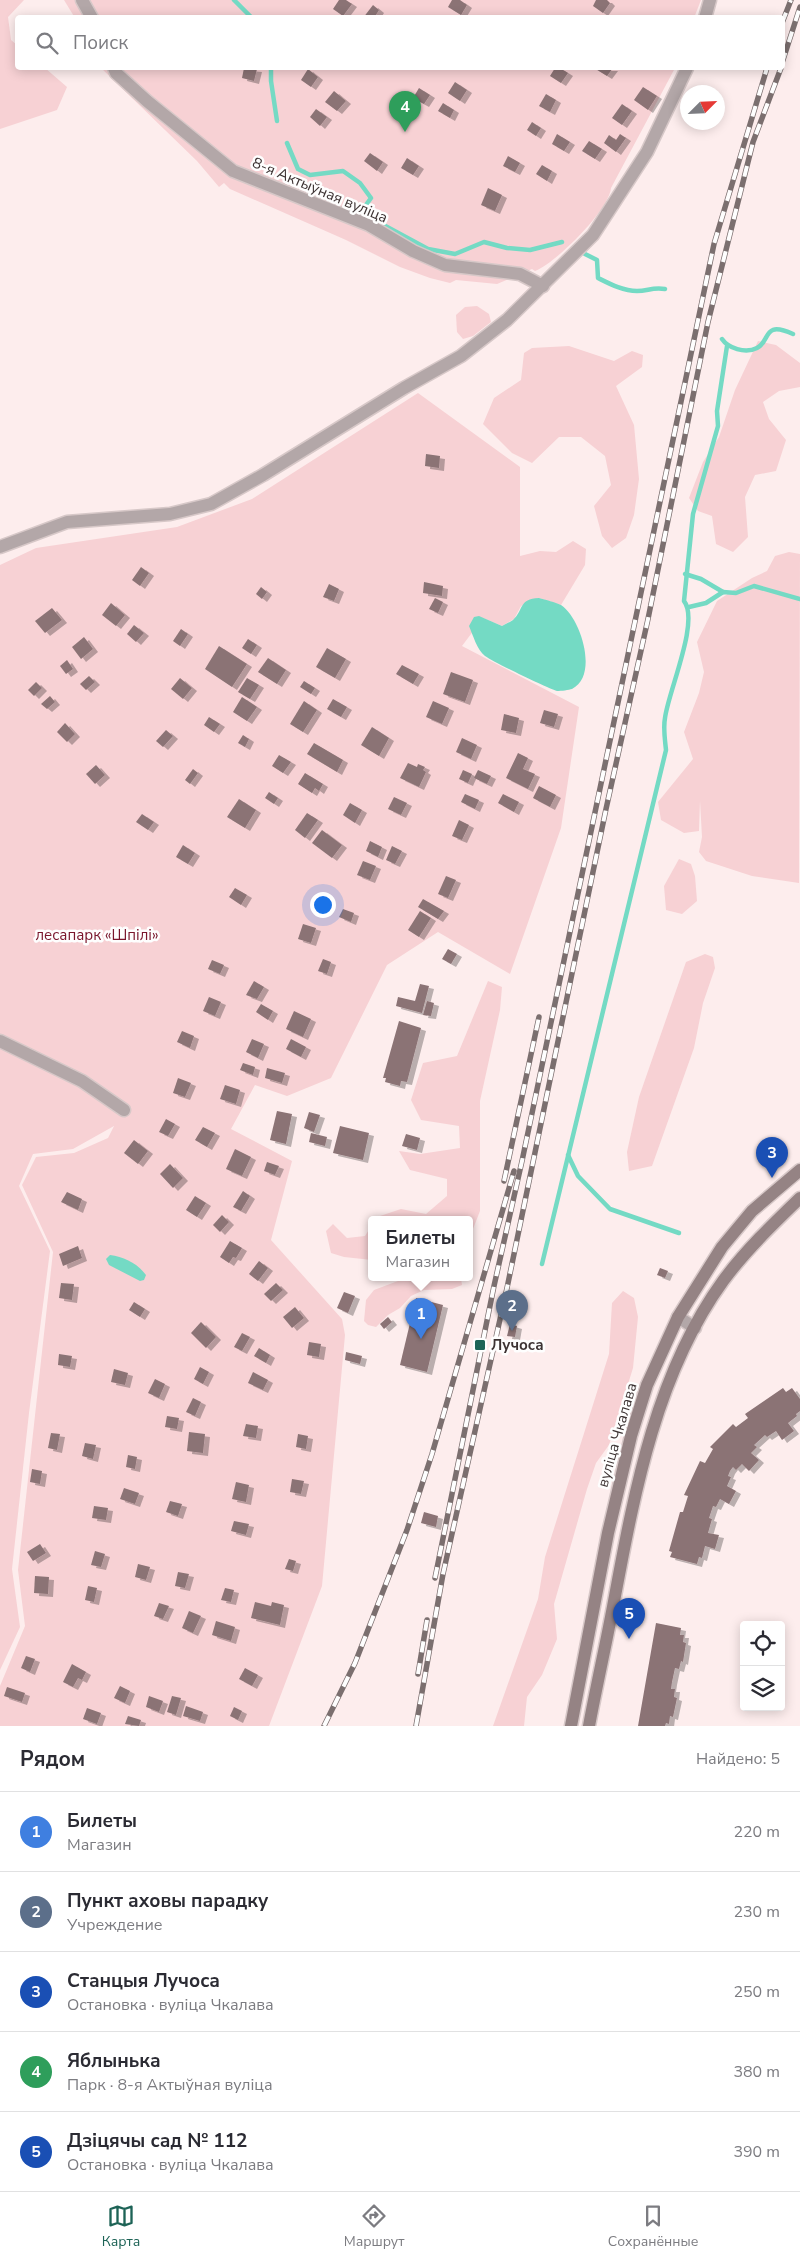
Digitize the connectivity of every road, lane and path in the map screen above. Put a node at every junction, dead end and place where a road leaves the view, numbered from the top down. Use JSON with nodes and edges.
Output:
{"nodes":[{"id":1,"x":82,"y":0,"type":"edge"},
{"id":2,"x":710,"y":0,"type":"edge"},
{"id":3,"x":90,"y":15,"type":"edge"},
{"id":4,"x":706,"y":15,"type":"edge"},
{"id":5,"x":115,"y":70,"type":"edge"},
{"id":6,"x":685,"y":70,"type":"edge"},
{"id":7,"x":543,"y":286,"type":"junction"},
{"id":8,"x":0,"y":547,"type":"edge"},
{"id":9,"x":0,"y":1041,"type":"edge"},
{"id":10,"x":124,"y":1110,"type":"dead end"},
{"id":11,"x":800,"y":1170,"type":"edge"},
{"id":12,"x":800,"y":1198,"type":"edge"},
{"id":13,"x":678,"y":1317,"type":"junction"},
{"id":14,"x":695,"y":1328,"type":"junction"},
{"id":15,"x":571,"y":1726,"type":"edge"},
{"id":16,"x":589,"y":1726,"type":"edge"}],
"edges":[{"from":1,"to":3,"type":"street"},
{"from":2,"to":4,"type":"street"},
{"from":5,"to":7,"type":"street","name":"8-я Актыўная вуліца"},
{"from":6,"to":7,"type":"street"},
{"from":7,"to":8,"type":"street"},
{"from":9,"to":10,"type":"street"},
{"from":11,"to":13,"type":"main road","name":"вуліца Чкалава"},
{"from":12,"to":14,"type":"main road"},
{"from":13,"to":14,"type":"street"},
{"from":13,"to":15,"type":"main road","name":"вуліца Чкалава"},
{"from":14,"to":16,"type":"main road"}]}
